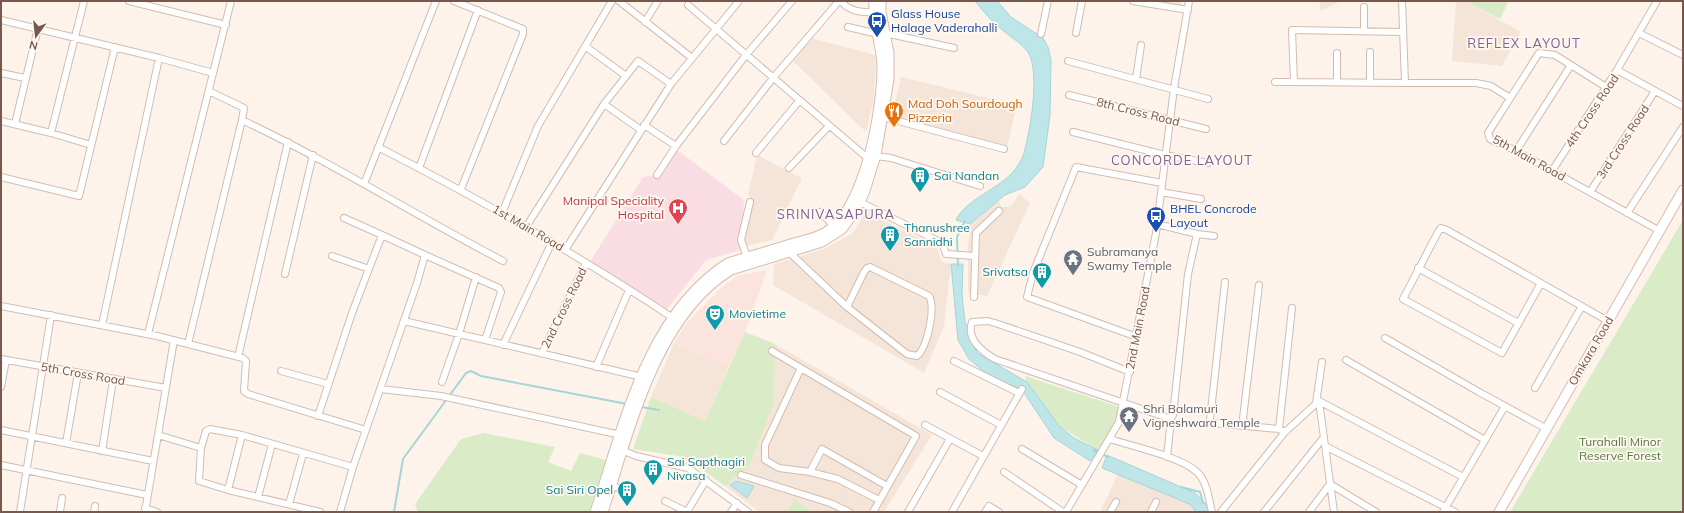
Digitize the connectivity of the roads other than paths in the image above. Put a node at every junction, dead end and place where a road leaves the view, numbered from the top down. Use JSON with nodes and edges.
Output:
{"nodes":[{"id":1,"x":84,"y":1,"type":"edge"},
{"id":2,"x":129,"y":1,"type":"edge"},
{"id":3,"x":232,"y":1,"type":"edge"},
{"id":4,"x":436,"y":1,"type":"edge"},
{"id":5,"x":454,"y":1,"type":"edge"},
{"id":6,"x":612,"y":1,"type":"edge"},
{"id":7,"x":619,"y":1,"type":"edge"},
{"id":8,"x":658,"y":1,"type":"edge"},
{"id":9,"x":739,"y":1,"type":"edge"},
{"id":10,"x":792,"y":1,"type":"edge"},
{"id":11,"x":839,"y":1,"type":"edge"},
{"id":12,"x":874,"y":1,"type":"edge"},
{"id":13,"x":881,"y":1,"type":"edge"},
{"id":14,"x":1048,"y":1,"type":"edge"},
{"id":15,"x":1082,"y":1,"type":"edge"},
{"id":16,"x":1133,"y":1,"type":"edge"},
{"id":17,"x":1189,"y":1,"type":"edge"},
{"id":18,"x":1402,"y":1,"type":"edge"},
{"id":19,"x":1657,"y":1,"type":"edge"},
{"id":20,"x":688,"y":5,"type":"dead end"},
{"id":21,"x":1364,"y":6,"type":"dead end"},
{"id":22,"x":478,"y":10,"type":"junction"},
{"id":23,"x":1188,"y":10,"type":"junction"},
{"id":24,"x":874,"y":12,"type":"junction"},
{"id":25,"x":1,"y":20,"type":"edge"},
{"id":26,"x":645,"y":22,"type":"junction"},
{"id":27,"x":226,"y":25,"type":"junction"},
{"id":28,"x":848,"y":27,"type":"dead end"},
{"id":29,"x":38,"y":28,"type":"junction"},
{"id":30,"x":716,"y":29,"type":"junction"},
{"id":31,"x":1364,"y":31,"type":"junction"},
{"id":32,"x":1403,"y":32,"type":"junction"},
{"id":33,"x":1639,"y":32,"type":"junction"},
{"id":34,"x":1076,"y":33,"type":"dead end"},
{"id":35,"x":882,"y":34,"type":"junction"},
{"id":36,"x":1041,"y":34,"type":"dead end"},
{"id":37,"x":74,"y":37,"type":"junction"},
{"id":38,"x":1141,"y":45,"type":"dead end"},
{"id":39,"x":585,"y":46,"type":"junction"},
{"id":40,"x":115,"y":47,"type":"junction"},
{"id":41,"x":954,"y":48,"type":"dead end"},
{"id":42,"x":1370,"y":52,"type":"dead end"},
{"id":43,"x":1337,"y":53,"type":"dead end"},
{"id":44,"x":746,"y":55,"type":"junction"},
{"id":45,"x":1683,"y":55,"type":"edge"},
{"id":46,"x":159,"y":58,"type":"junction"},
{"id":47,"x":692,"y":58,"type":"junction"},
{"id":48,"x":1068,"y":61,"type":"dead end"},
{"id":49,"x":1571,"y":65,"type":"junction"},
{"id":50,"x":1617,"y":70,"type":"junction"},
{"id":51,"x":1,"y":73,"type":"edge"},
{"id":52,"x":213,"y":73,"type":"junction"},
{"id":53,"x":626,"y":76,"type":"junction"},
{"id":54,"x":25,"y":78,"type":"junction"},
{"id":55,"x":773,"y":78,"type":"junction"},
{"id":56,"x":1136,"y":79,"type":"junction"},
{"id":57,"x":1275,"y":82,"type":"dead end"},
{"id":58,"x":1294,"y":82,"type":"junction"},
{"id":59,"x":1337,"y":82,"type":"junction"},
{"id":60,"x":1370,"y":83,"type":"junction"},
{"id":61,"x":1405,"y":83,"type":"junction"},
{"id":62,"x":671,"y":84,"type":"junction"},
{"id":63,"x":1606,"y":87,"type":"junction"},
{"id":64,"x":1174,"y":88,"type":"junction"},
{"id":65,"x":209,"y":91,"type":"junction"},
{"id":66,"x":1655,"y":91,"type":"junction"},
{"id":67,"x":1069,"y":94,"type":"dead end"},
{"id":68,"x":1510,"y":98,"type":"junction"},
{"id":69,"x":1208,"y":99,"type":"dead end"},
{"id":70,"x":799,"y":101,"type":"junction"},
{"id":71,"x":604,"y":104,"type":"junction"},
{"id":72,"x":1683,"y":106,"type":"edge"},
{"id":73,"x":883,"y":117,"type":"junction"},
{"id":74,"x":242,"y":120,"type":"junction"},
{"id":75,"x":1170,"y":120,"type":"junction"},
{"id":76,"x":1,"y":121,"type":"edge"},
{"id":77,"x":15,"y":124,"type":"junction"},
{"id":78,"x":829,"y":126,"type":"junction"},
{"id":79,"x":643,"y":127,"type":"junction"},
{"id":80,"x":1683,"y":127,"type":"edge"},
{"id":81,"x":1206,"y":129,"type":"dead end"},
{"id":82,"x":1073,"y":132,"type":"dead end"},
{"id":83,"x":51,"y":133,"type":"junction"},
{"id":84,"x":724,"y":141,"type":"dead end"},
{"id":85,"x":288,"y":142,"type":"junction"},
{"id":86,"x":90,"y":145,"type":"junction"},
{"id":87,"x":676,"y":146,"type":"junction"},
{"id":88,"x":378,"y":147,"type":"junction"},
{"id":89,"x":1004,"y":149,"type":"dead end"},
{"id":90,"x":1516,"y":151,"type":"junction"},
{"id":91,"x":756,"y":153,"type":"dead end"},
{"id":92,"x":313,"y":155,"type":"junction"},
{"id":93,"x":1165,"y":155,"type":"junction"},
{"id":94,"x":872,"y":159,"type":"junction"},
{"id":95,"x":1208,"y":163,"type":"dead end"},
{"id":96,"x":419,"y":168,"type":"junction"},
{"id":97,"x":789,"y":168,"type":"dead end"},
{"id":98,"x":1552,"y":171,"type":"junction"},
{"id":99,"x":657,"y":175,"type":"dead end"},
{"id":100,"x":1,"y":176,"type":"edge"},
{"id":101,"x":1162,"y":183,"type":"junction"},
{"id":102,"x":364,"y":184,"type":"junction"},
{"id":103,"x":980,"y":186,"type":"dead end"},
{"id":104,"x":461,"y":189,"type":"junction"},
{"id":105,"x":1683,"y":190,"type":"edge"},
{"id":106,"x":1161,"y":192,"type":"junction"},
{"id":107,"x":1590,"y":192,"type":"junction"},
{"id":108,"x":1201,"y":199,"type":"dead end"},
{"id":109,"x":750,"y":202,"type":"dead end"},
{"id":110,"x":860,"y":202,"type":"junction"},
{"id":111,"x":999,"y":211,"type":"dead end"},
{"id":112,"x":820,"y":212,"type":"dead end"},
{"id":113,"x":502,"y":213,"type":"junction"},
{"id":114,"x":1627,"y":213,"type":"junction"},
{"id":115,"x":344,"y":218,"type":"dead end"},
{"id":116,"x":1157,"y":224,"type":"junction"},
{"id":117,"x":834,"y":226,"type":"junction"},
{"id":118,"x":526,"y":227,"type":"junction"},
{"id":119,"x":1660,"y":231,"type":"junction"},
{"id":120,"x":1197,"y":234,"type":"junction"},
{"id":121,"x":382,"y":235,"type":"junction"},
{"id":122,"x":1214,"y":236,"type":"dead end"},
{"id":123,"x":552,"y":242,"type":"junction"},
{"id":124,"x":565,"y":250,"type":"junction"},
{"id":125,"x":789,"y":252,"type":"junction"},
{"id":126,"x":425,"y":255,"type":"junction"},
{"id":127,"x":332,"y":256,"type":"dead end"},
{"id":128,"x":975,"y":256,"type":"junction"},
{"id":129,"x":746,"y":257,"type":"junction"},
{"id":130,"x":502,"y":261,"type":"dead end"},
{"id":131,"x":586,"y":263,"type":"junction"},
{"id":132,"x":1418,"y":268,"type":"junction"},
{"id":133,"x":369,"y":269,"type":"junction"},
{"id":134,"x":285,"y":274,"type":"dead end"},
{"id":135,"x":476,"y":277,"type":"junction"},
{"id":136,"x":1225,"y":282,"type":"dead end"},
{"id":137,"x":1541,"y":283,"type":"junction"},
{"id":138,"x":1259,"y":286,"type":"dead end"},
{"id":139,"x":629,"y":290,"type":"junction"},
{"id":140,"x":974,"y":298,"type":"dead end"},
{"id":141,"x":1,"y":306,"type":"edge"},
{"id":142,"x":1582,"y":306,"type":"junction"},
{"id":143,"x":847,"y":307,"type":"junction"},
{"id":144,"x":1292,"y":308,"type":"dead end"},
{"id":145,"x":51,"y":315,"type":"junction"},
{"id":146,"x":675,"y":319,"type":"junction"},
{"id":147,"x":1608,"y":321,"type":"junction"},
{"id":148,"x":404,"y":322,"type":"junction"},
{"id":149,"x":1518,"y":323,"type":"junction"},
{"id":150,"x":102,"y":324,"type":"junction"},
{"id":151,"x":148,"y":334,"type":"junction"},
{"id":152,"x":459,"y":334,"type":"junction"},
{"id":153,"x":1137,"y":337,"type":"junction"},
{"id":154,"x":1385,"y":338,"type":"dead end"},
{"id":155,"x":174,"y":340,"type":"junction"},
{"id":156,"x":485,"y":340,"type":"junction"},
{"id":157,"x":188,"y":344,"type":"junction"},
{"id":158,"x":503,"y":345,"type":"junction"},
{"id":159,"x":772,"y":352,"type":"dead end"},
{"id":160,"x":542,"y":353,"type":"junction"},
{"id":161,"x":238,"y":357,"type":"junction"},
{"id":162,"x":4,"y":360,"type":"edge"},
{"id":163,"x":1346,"y":360,"type":"dead end"},
{"id":164,"x":954,"y":361,"type":"dead end"},
{"id":165,"x":1322,"y":362,"type":"dead end"},
{"id":166,"x":42,"y":367,"type":"junction"},
{"id":167,"x":596,"y":367,"type":"junction"},
{"id":168,"x":800,"y":368,"type":"junction"},
{"id":169,"x":281,"y":371,"type":"dead end"},
{"id":170,"x":1130,"y":372,"type":"junction"},
{"id":171,"x":78,"y":373,"type":"junction"},
{"id":172,"x":642,"y":377,"type":"junction"},
{"id":173,"x":113,"y":380,"type":"junction"},
{"id":174,"x":442,"y":382,"type":"dead end"},
{"id":175,"x":328,"y":384,"type":"junction"},
{"id":176,"x":1,"y":387,"type":"edge"},
{"id":177,"x":166,"y":388,"type":"junction"},
{"id":178,"x":1535,"y":388,"type":"dead end"},
{"id":179,"x":381,"y":389,"type":"junction"},
{"id":180,"x":940,"y":392,"type":"dead end"},
{"id":181,"x":1317,"y":402,"type":"junction"},
{"id":182,"x":1123,"y":403,"type":"junction"},
{"id":183,"x":1505,"y":406,"type":"junction"},
{"id":184,"x":318,"y":416,"type":"junction"},
{"id":185,"x":1171,"y":419,"type":"junction"},
{"id":186,"x":925,"y":425,"type":"dead end"},
{"id":187,"x":1002,"y":425,"type":"junction"},
{"id":188,"x":1246,"y":426,"type":"junction"},
{"id":189,"x":1547,"y":429,"type":"junction"},
{"id":190,"x":1,"y":430,"type":"edge"},
{"id":191,"x":366,"y":430,"type":"junction"},
{"id":192,"x":1282,"y":431,"type":"junction"},
{"id":193,"x":158,"y":435,"type":"junction"},
{"id":194,"x":242,"y":435,"type":"junction"},
{"id":195,"x":621,"y":435,"type":"junction"},
{"id":196,"x":31,"y":437,"type":"junction"},
{"id":197,"x":1324,"y":437,"type":"junction"},
{"id":198,"x":950,"y":439,"type":"junction"},
{"id":199,"x":1110,"y":439,"type":"junction"},
{"id":200,"x":1485,"y":440,"type":"junction"},
{"id":201,"x":66,"y":443,"type":"junction"},
{"id":202,"x":272,"y":444,"type":"junction"},
{"id":203,"x":1325,"y":446,"type":"junction"},
{"id":204,"x":201,"y":448,"type":"junction"},
{"id":205,"x":1022,"y":448,"type":"dead end"},
{"id":206,"x":620,"y":450,"type":"junction"},
{"id":207,"x":102,"y":451,"type":"junction"},
{"id":208,"x":304,"y":454,"type":"junction"},
{"id":209,"x":983,"y":456,"type":"junction"},
{"id":210,"x":1167,"y":457,"type":"junction"},
{"id":211,"x":153,"y":461,"type":"junction"},
{"id":212,"x":1,"y":465,"type":"edge"},
{"id":213,"x":353,"y":467,"type":"junction"},
{"id":214,"x":26,"y":469,"type":"junction"},
{"id":215,"x":810,"y":472,"type":"junction"},
{"id":216,"x":1004,"y":472,"type":"dead end"},
{"id":217,"x":741,"y":475,"type":"dead end"},
{"id":218,"x":1463,"y":477,"type":"junction"},
{"id":219,"x":706,"y":480,"type":"junction"},
{"id":220,"x":1330,"y":484,"type":"junction"},
{"id":221,"x":1082,"y":485,"type":"junction"},
{"id":222,"x":612,"y":486,"type":"junction"},
{"id":223,"x":887,"y":486,"type":"junction"},
{"id":224,"x":228,"y":490,"type":"junction"},
{"id":225,"x":631,"y":492,"type":"dead end"},
{"id":226,"x":148,"y":495,"type":"junction"},
{"id":227,"x":258,"y":497,"type":"junction"},
{"id":228,"x":62,"y":498,"type":"dead end"},
{"id":229,"x":879,"y":500,"type":"junction"},
{"id":230,"x":665,"y":501,"type":"dead end"},
{"id":231,"x":1116,"y":502,"type":"dead end"},
{"id":232,"x":1156,"y":502,"type":"dead end"},
{"id":233,"x":737,"y":503,"type":"junction"},
{"id":234,"x":289,"y":504,"type":"junction"},
{"id":235,"x":145,"y":510,"type":"edge"},
{"id":236,"x":1444,"y":510,"type":"edge"},
{"id":237,"x":20,"y":512,"type":"edge"},
{"id":238,"x":60,"y":512,"type":"edge"},
{"id":239,"x":157,"y":512,"type":"edge"},
{"id":240,"x":320,"y":512,"type":"edge"},
{"id":241,"x":340,"y":512,"type":"edge"},
{"id":242,"x":595,"y":512,"type":"edge"},
{"id":243,"x":603,"y":512,"type":"edge"},
{"id":244,"x":687,"y":512,"type":"edge"},
{"id":245,"x":731,"y":512,"type":"edge"},
{"id":246,"x":748,"y":512,"type":"edge"},
{"id":247,"x":850,"y":512,"type":"edge"},
{"id":248,"x":873,"y":512,"type":"edge"},
{"id":249,"x":908,"y":512,"type":"edge"},
{"id":250,"x":952,"y":512,"type":"edge"},
{"id":251,"x":985,"y":512,"type":"edge"},
{"id":252,"x":999,"y":512,"type":"edge"},
{"id":253,"x":1065,"y":512,"type":"edge"},
{"id":254,"x":1110,"y":512,"type":"edge"},
{"id":255,"x":1151,"y":512,"type":"edge"},
{"id":256,"x":1212,"y":512,"type":"edge"},
{"id":257,"x":1221,"y":512,"type":"edge"},
{"id":258,"x":1264,"y":512,"type":"edge"},
{"id":259,"x":1309,"y":512,"type":"edge"},
{"id":260,"x":1334,"y":512,"type":"edge"},
{"id":261,"x":1376,"y":512,"type":"edge"},
{"id":262,"x":1455,"y":512,"type":"edge"},
{"id":263,"x":1499,"y":512,"type":"edge"}],
"edges":[{"from":1,"to":37,"type":"street"},
{"from":2,"to":27,"type":"street"},
{"from":3,"to":27,"type":"street"},
{"from":4,"to":88,"type":"street"},
{"from":5,"to":22,"type":"street"},
{"from":6,"to":39,"type":"street"},
{"from":7,"to":26,"type":"street"},
{"from":8,"to":26,"type":"street"},
{"from":9,"to":30,"type":"street"},
{"from":10,"to":44,"type":"street"},
{"from":11,"to":24,"type":"street"},
{"from":11,"to":55,"type":"street"},
{"from":12,"to":24,"type":"main road"},
{"from":13,"to":35,"type":"main road"},
{"from":14,"to":36,"type":"street"},
{"from":15,"to":34,"type":"street"},
{"from":16,"to":23,"type":"street"},
{"from":17,"to":23,"type":"street","name":"2nd Main Road"},
{"from":18,"to":32,"type":"street"},
{"from":19,"to":33,"type":"street"},
{"from":20,"to":30,"type":"street"},
{"from":21,"to":31,"type":"street"},
{"from":22,"to":96,"type":"street"},
{"from":22,"to":104,"type":"street"},
{"from":23,"to":64,"type":"street","name":"2nd Main Road"},
{"from":24,"to":35,"type":"main road"},
{"from":25,"to":29,"type":"street"},
{"from":26,"to":47,"type":"street"},
{"from":27,"to":52,"type":"street"},
{"from":28,"to":35,"type":"street"},
{"from":29,"to":37,"type":"street"},
{"from":29,"to":54,"type":"street"},
{"from":30,"to":44,"type":"street"},
{"from":30,"to":47,"type":"street"},
{"from":31,"to":32,"type":"street"},
{"from":31,"to":58,"type":"street"},
{"from":32,"to":61,"type":"street"},
{"from":33,"to":45,"type":"street"},
{"from":33,"to":50,"type":"street"},
{"from":35,"to":41,"type":"street"},
{"from":35,"to":73,"type":"main road"},
{"from":35,"to":94,"type":"main road"},
{"from":37,"to":40,"type":"street"},
{"from":37,"to":83,"type":"street"},
{"from":38,"to":56,"type":"street"},
{"from":39,"to":53,"type":"street"},
{"from":39,"to":113,"type":"street"},
{"from":40,"to":46,"type":"street"},
{"from":40,"to":86,"type":"street"},
{"from":42,"to":60,"type":"street"},
{"from":43,"to":59,"type":"street"},
{"from":44,"to":55,"type":"street"},
{"from":44,"to":87,"type":"street"},
{"from":46,"to":52,"type":"street"},
{"from":46,"to":150,"type":"street"},
{"from":47,"to":62,"type":"street"},
{"from":48,"to":56,"type":"street"},
{"from":49,"to":63,"type":"street","name":"5th Main Road"},
{"from":49,"to":68,"type":"street","name":"5th Main Road"},
{"from":49,"to":90,"type":"street"},
{"from":50,"to":63,"type":"street","name":"4th Cross Road"},
{"from":50,"to":66,"type":"street","name":"4th Cross Road"},
{"from":51,"to":54,"type":"street"},
{"from":52,"to":65,"type":"street"},
{"from":53,"to":62,"type":"street"},
{"from":53,"to":71,"type":"street"},
{"from":54,"to":77,"type":"street"},
{"from":55,"to":70,"type":"street"},
{"from":55,"to":84,"type":"street"},
{"from":56,"to":64,"type":"street"},
{"from":57,"to":58,"type":"street"},
{"from":58,"to":59,"type":"street"},
{"from":59,"to":60,"type":"street"},
{"from":60,"to":61,"type":"street"},
{"from":61,"to":68,"type":"street"},
{"from":62,"to":79,"type":"street"},
{"from":63,"to":98,"type":"street","name":"4th Cross Road"},
{"from":64,"to":69,"type":"street"},
{"from":64,"to":75,"type":"street","name":"2nd Main Road"},
{"from":65,"to":74,"type":"street"},
{"from":65,"to":151,"type":"street"},
{"from":66,"to":72,"type":"street","name":"4th Cross Road"},
{"from":66,"to":107,"type":"street","name":"3rd Cross Road"},
{"from":67,"to":75,"type":"street","name":"8th Cross Road"},
{"from":68,"to":90,"type":"street","name":"5th Main Road"},
{"from":70,"to":78,"type":"street"},
{"from":70,"to":91,"type":"street"},
{"from":71,"to":79,"type":"street"},
{"from":71,"to":118,"type":"street"},
{"from":73,"to":89,"type":"street"},
{"from":73,"to":94,"type":"main road"},
{"from":74,"to":85,"type":"street"},
{"from":74,"to":157,"type":"street"},
{"from":75,"to":81,"type":"street","name":"8th Cross Road"},
{"from":75,"to":93,"type":"street","name":"2nd Main Road"},
{"from":76,"to":77,"type":"street"},
{"from":77,"to":83,"type":"street"},
{"from":78,"to":94,"type":"street"},
{"from":78,"to":97,"type":"street"},
{"from":79,"to":87,"type":"street"},
{"from":79,"to":124,"type":"street"},
{"from":80,"to":114,"type":"street"},
{"from":82,"to":93,"type":"street"},
{"from":83,"to":86,"type":"street"},
{"from":85,"to":92,"type":"street"},
{"from":85,"to":161,"type":"street"},
{"from":86,"to":100,"type":"street"},
{"from":87,"to":99,"type":"street"},
{"from":88,"to":96,"type":"street","name":"1st Main Road"},
{"from":88,"to":102,"type":"street"},
{"from":90,"to":98,"type":"street","name":"5th Main Road"},
{"from":92,"to":102,"type":"street"},
{"from":92,"to":134,"type":"street"},
{"from":93,"to":95,"type":"street"},
{"from":93,"to":101,"type":"street","name":"2nd Main Road"},
{"from":94,"to":103,"type":"street"},
{"from":94,"to":110,"type":"main road"},
{"from":94,"to":117,"type":"main road"},
{"from":96,"to":104,"type":"street","name":"1st Main Road"},
{"from":98,"to":107,"type":"street","name":"5th Main Road"},
{"from":101,"to":106,"type":"street","name":"2nd Main Road"},
{"from":101,"to":153,"type":"street"},
{"from":102,"to":130,"type":"street"},
{"from":104,"to":113,"type":"street","name":"1st Main Road"},
{"from":105,"to":119,"type":"main road","name":"Omkara Road"},
{"from":106,"to":108,"type":"street"},
{"from":106,"to":116,"type":"street","name":"2nd Main Road"},
{"from":107,"to":114,"type":"street","name":"5th Main Road"},
{"from":109,"to":129,"type":"street"},
{"from":110,"to":125,"type":"main road"},
{"from":110,"to":128,"type":"street"},
{"from":111,"to":128,"type":"street"},
{"from":112,"to":117,"type":"street"},
{"from":113,"to":118,"type":"street","name":"1st Main Road"},
{"from":114,"to":119,"type":"street","name":"5th Main Road"},
{"from":115,"to":121,"type":"street"},
{"from":116,"to":120,"type":"street"},
{"from":116,"to":153,"type":"street","name":"2nd Main Road"},
{"from":117,"to":129,"type":"main road"},
{"from":118,"to":123,"type":"street","name":"1st Main Road"},
{"from":119,"to":147,"type":"main road","name":"Omkara Road"},
{"from":120,"to":122,"type":"street"},
{"from":120,"to":185,"type":"street"},
{"from":121,"to":126,"type":"street"},
{"from":121,"to":133,"type":"street"},
{"from":123,"to":124,"type":"street","name":"1st Main Road"},
{"from":123,"to":158,"type":"street"},
{"from":124,"to":131,"type":"street","name":"1st Main Road"},
{"from":125,"to":143,"type":"street"},
{"from":125,"to":146,"type":"main road"},
{"from":126,"to":135,"type":"street"},
{"from":126,"to":148,"type":"street"},
{"from":127,"to":133,"type":"street"},
{"from":128,"to":140,"type":"street"},
{"from":129,"to":146,"type":"main road"},
{"from":131,"to":139,"type":"street","name":"1st Main Road"},
{"from":131,"to":160,"type":"street","name":"2nd Cross Road"},
{"from":132,"to":137,"type":"street"},
{"from":132,"to":149,"type":"street"},
{"from":132,"to":149,"type":"street"},
{"from":133,"to":175,"type":"street"},
{"from":135,"to":152,"type":"street"},
{"from":135,"to":156,"type":"street"},
{"from":136,"to":188,"type":"street"},
{"from":137,"to":142,"type":"street"},
{"from":137,"to":149,"type":"street"},
{"from":138,"to":188,"type":"street"},
{"from":139,"to":146,"type":"street","name":"1st Main Road"},
{"from":139,"to":167,"type":"street"},
{"from":141,"to":145,"type":"street"},
{"from":142,"to":147,"type":"street"},
{"from":142,"to":178,"type":"street"},
{"from":143,"to":143,"type":"street"},
{"from":144,"to":192,"type":"street"},
{"from":145,"to":150,"type":"street"},
{"from":145,"to":166,"type":"street"},
{"from":146,"to":172,"type":"main road"},
{"from":146,"to":206,"type":"main road"},
{"from":147,"to":189,"type":"main road","name":"Omkara Road"},
{"from":148,"to":152,"type":"street"},
{"from":148,"to":179,"type":"street"},
{"from":150,"to":151,"type":"street"},
{"from":151,"to":155,"type":"street"},
{"from":152,"to":156,"type":"street"},
{"from":152,"to":174,"type":"street"},
{"from":153,"to":170,"type":"street","name":"2nd Main Road"},
{"from":154,"to":183,"type":"street"},
{"from":155,"to":157,"type":"street"},
{"from":155,"to":177,"type":"street"},
{"from":156,"to":158,"type":"street"},
{"from":157,"to":161,"type":"street"},
{"from":158,"to":160,"type":"street"},
{"from":159,"to":168,"type":"street"},
{"from":160,"to":167,"type":"street"},
{"from":161,"to":184,"type":"street"},
{"from":162,"to":166,"type":"street","name":"5th Cross Road"},
{"from":162,"to":176,"type":"street"},
{"from":163,"to":200,"type":"street"},
{"from":164,"to":187,"type":"street"},
{"from":165,"to":181,"type":"street"},
{"from":166,"to":171,"type":"street","name":"5th Cross Road"},
{"from":166,"to":196,"type":"street"},
{"from":167,"to":172,"type":"street"},
{"from":168,"to":215,"type":"street"},
{"from":168,"to":223,"type":"street"},
{"from":169,"to":175,"type":"street"},
{"from":170,"to":182,"type":"street","name":"2nd Main Road"},
{"from":170,"to":182,"type":"street"},
{"from":171,"to":173,"type":"street","name":"5th Cross Road"},
{"from":171,"to":201,"type":"street"},
{"from":172,"to":195,"type":"main road"},
{"from":173,"to":177,"type":"street","name":"5th Cross Road"},
{"from":173,"to":207,"type":"street"},
{"from":175,"to":184,"type":"street"},
{"from":177,"to":193,"type":"street"},
{"from":179,"to":191,"type":"street"},
{"from":179,"to":195,"type":"street"},
{"from":180,"to":187,"type":"street"},
{"from":181,"to":192,"type":"street"},
{"from":181,"to":197,"type":"street"},
{"from":181,"to":218,"type":"street"},
{"from":182,"to":185,"type":"street"},
{"from":182,"to":199,"type":"street","name":"2nd Main Road"},
{"from":183,"to":189,"type":"street"},
{"from":183,"to":200,"type":"street"},
{"from":184,"to":191,"type":"street"},
{"from":185,"to":210,"type":"street"},
{"from":186,"to":198,"type":"street"},
{"from":187,"to":209,"type":"street"},
{"from":188,"to":192,"type":"street"},
{"from":189,"to":263,"type":"main road","name":"Omkara Road"},
{"from":190,"to":196,"type":"street"},
{"from":191,"to":213,"type":"street"},
{"from":192,"to":257,"type":"street"},
{"from":193,"to":204,"type":"street"},
{"from":193,"to":211,"type":"street"},
{"from":194,"to":202,"type":"street"},
{"from":194,"to":204,"type":"street"},
{"from":194,"to":224,"type":"street"},
{"from":195,"to":206,"type":"main road"},
{"from":196,"to":201,"type":"street"},
{"from":196,"to":214,"type":"street"},
{"from":197,"to":203,"type":"street"},
{"from":197,"to":258,"type":"street"},
{"from":198,"to":209,"type":"street"},
{"from":198,"to":249,"type":"street"},
{"from":199,"to":210,"type":"street"},
{"from":199,"to":221,"type":"street","name":"2nd Main Road"},
{"from":200,"to":218,"type":"street"},
{"from":201,"to":207,"type":"street"},
{"from":202,"to":208,"type":"street"},
{"from":202,"to":227,"type":"street"},
{"from":203,"to":220,"type":"street"},
{"from":203,"to":236,"type":"street"},
{"from":204,"to":224,"type":"street"},
{"from":205,"to":221,"type":"street"},
{"from":206,"to":219,"type":"street"},
{"from":206,"to":222,"type":"main road"},
{"from":206,"to":242,"type":"main road"},
{"from":207,"to":211,"type":"street"},
{"from":208,"to":213,"type":"street"},
{"from":208,"to":234,"type":"street"},
{"from":209,"to":250,"type":"street"},
{"from":210,"to":256,"type":"street"},
{"from":211,"to":226,"type":"street"},
{"from":212,"to":214,"type":"street"},
{"from":213,"to":241,"type":"street"},
{"from":214,"to":226,"type":"street"},
{"from":214,"to":237,"type":"street"},
{"from":215,"to":223,"type":"street"},
{"from":215,"to":229,"type":"street"},
{"from":216,"to":253,"type":"street"},
{"from":217,"to":247,"type":"street"},
{"from":218,"to":236,"type":"street"},
{"from":219,"to":233,"type":"street"},
{"from":219,"to":244,"type":"street"},
{"from":220,"to":259,"type":"street"},
{"from":220,"to":260,"type":"street"},
{"from":220,"to":261,"type":"street"},
{"from":221,"to":253,"type":"street","name":"2nd Main Road"},
{"from":222,"to":225,"type":"street"},
{"from":222,"to":243,"type":"main road"},
{"from":223,"to":229,"type":"street"},
{"from":224,"to":227,"type":"street"},
{"from":226,"to":235,"type":"street"},
{"from":227,"to":234,"type":"street"},
{"from":228,"to":238,"type":"street"},
{"from":229,"to":248,"type":"street"},
{"from":230,"to":244,"type":"street"},
{"from":231,"to":254,"type":"street"},
{"from":232,"to":255,"type":"street"},
{"from":233,"to":245,"type":"street"},
{"from":233,"to":246,"type":"street"},
{"from":234,"to":240,"type":"street"},
{"from":235,"to":239,"type":"street"},
{"from":236,"to":262,"type":"street"},
{"from":251,"to":252,"type":"street"}]}
